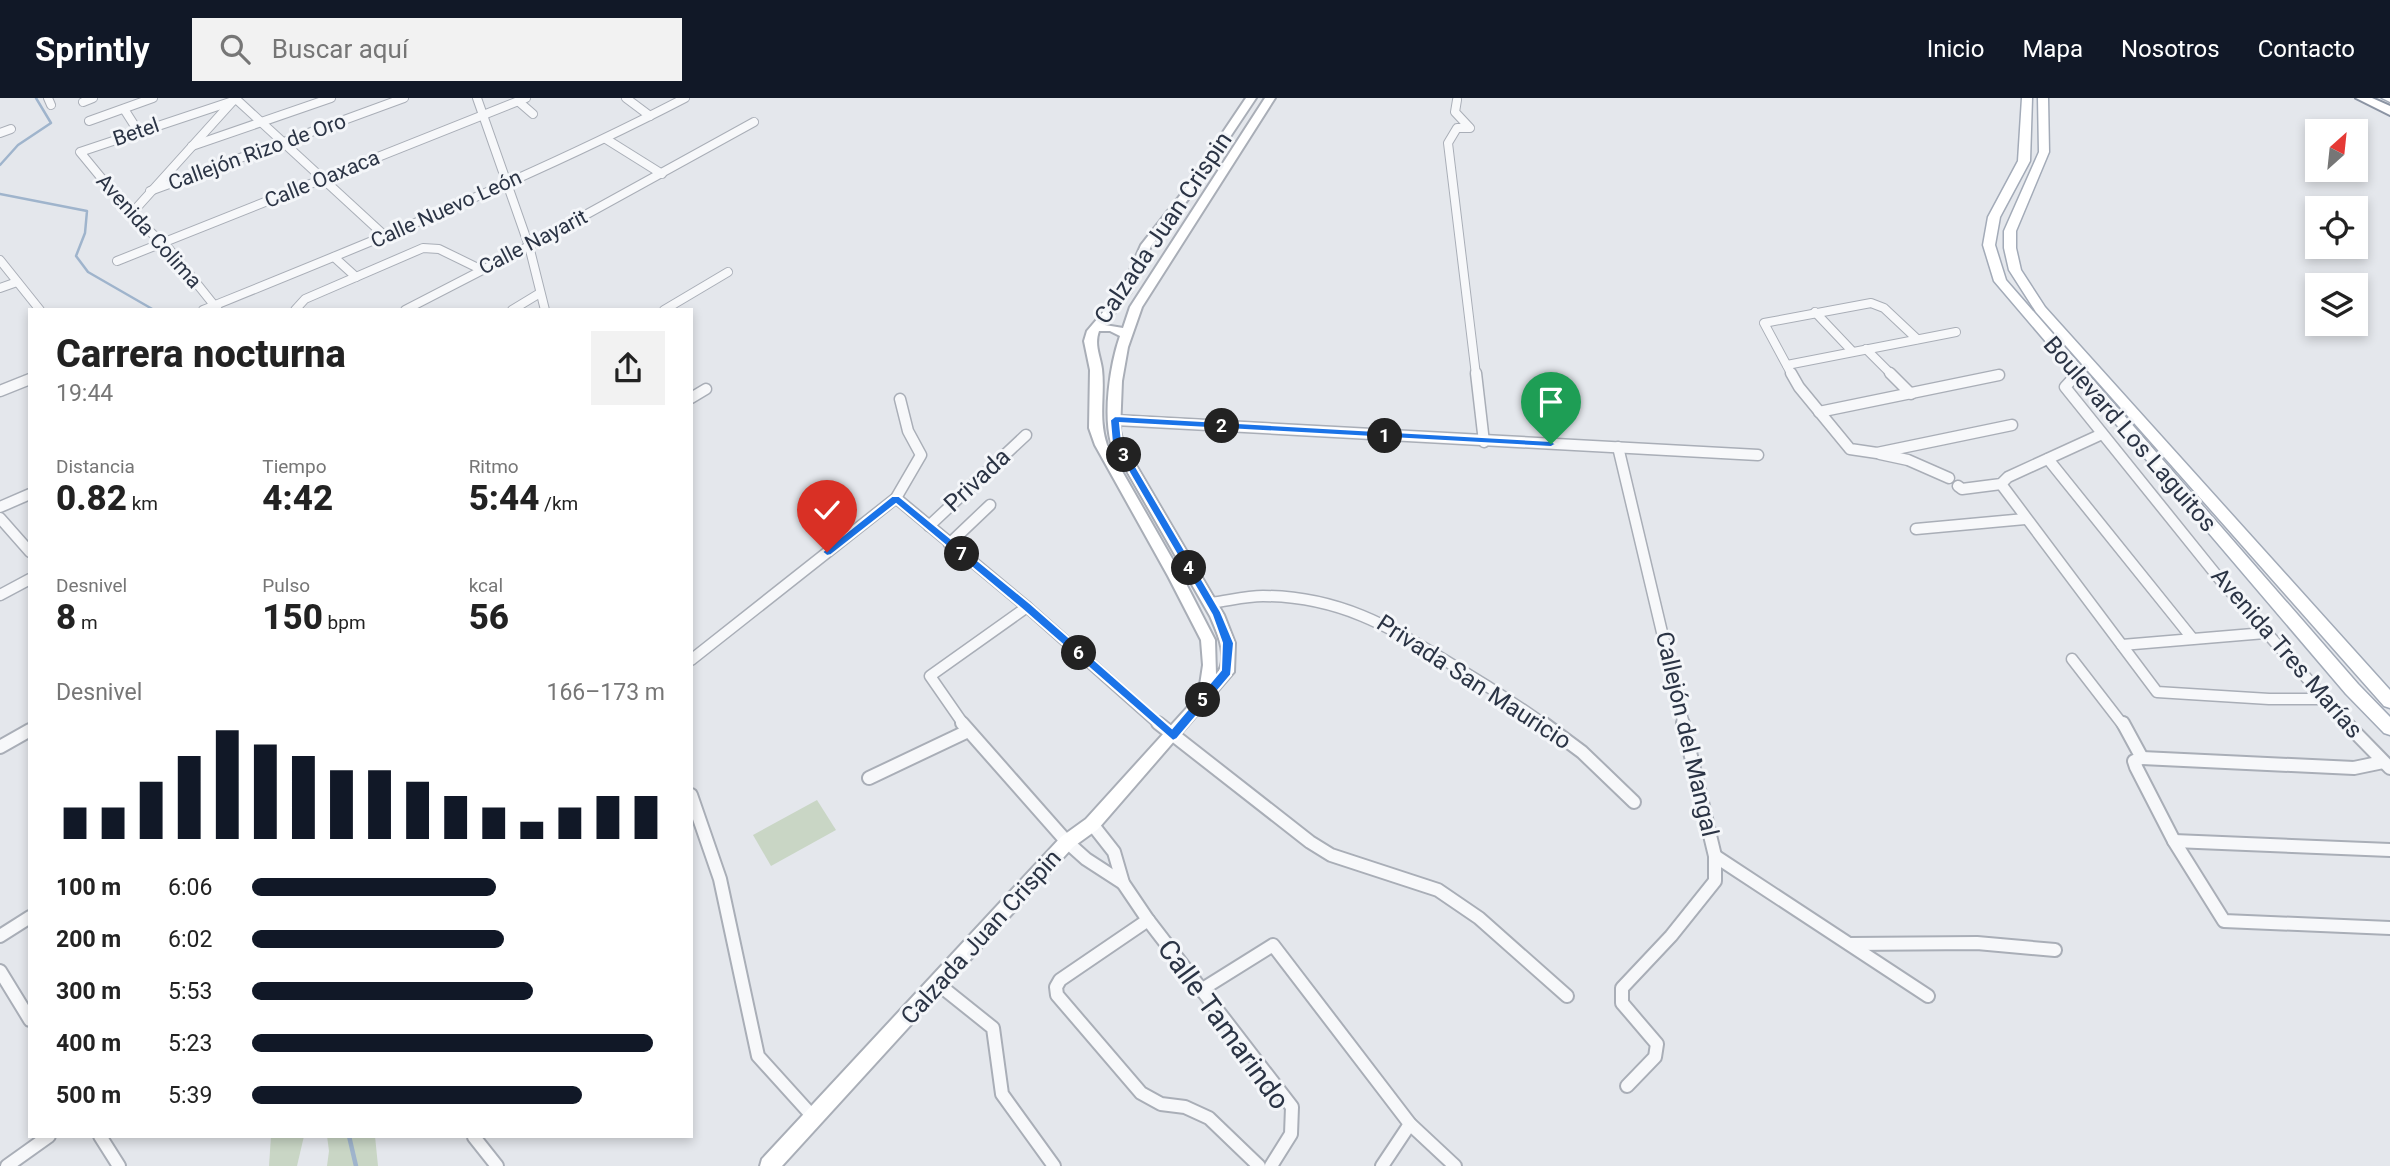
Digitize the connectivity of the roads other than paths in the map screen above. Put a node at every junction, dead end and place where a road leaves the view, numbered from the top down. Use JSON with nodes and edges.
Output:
{"nodes":[{"id":1,"x":93,"y":98,"type":"edge"},
{"id":2,"x":153,"y":98,"type":"edge"},
{"id":3,"x":331,"y":98,"type":"edge"},
{"id":4,"x":404,"y":98,"type":"edge"},
{"id":5,"x":477,"y":98,"type":"edge"},
{"id":6,"x":626,"y":98,"type":"edge"},
{"id":7,"x":685,"y":98,"type":"edge"},
{"id":8,"x":1251,"y":98,"type":"edge"},
{"id":9,"x":1270,"y":98,"type":"edge"},
{"id":10,"x":2027,"y":98,"type":"edge"},
{"id":11,"x":2043,"y":98,"type":"edge"},
{"id":12,"x":2357,"y":98,"type":"edge"},
{"id":13,"x":2362,"y":98,"type":"edge"},
{"id":14,"x":235,"y":99,"type":"edge"},
{"id":15,"x":522,"y":99,"type":"edge"},
{"id":16,"x":1457,"y":100,"type":"edge"},
{"id":17,"x":83,"y":102,"type":"dead end"},
{"id":18,"x":2387,"y":102,"type":"edge"},
{"id":19,"x":124,"y":108,"type":"junction"},
{"id":20,"x":533,"y":114,"type":"dead end"},
{"id":21,"x":483,"y":115,"type":"junction"},
{"id":22,"x":650,"y":116,"type":"junction"},
{"id":23,"x":89,"y":121,"type":"dead end"},
{"id":24,"x":260,"y":122,"type":"junction"},
{"id":25,"x":754,"y":122,"type":"dead end"},
{"id":26,"x":11,"y":129,"type":"dead end"},
{"id":27,"x":138,"y":131,"type":"junction"},
{"id":28,"x":0,"y":133,"type":"edge"},
{"id":29,"x":606,"y":139,"type":"junction"},
{"id":30,"x":281,"y":142,"type":"junction"},
{"id":31,"x":192,"y":146,"type":"junction"},
{"id":32,"x":80,"y":152,"type":"joint"},
{"id":33,"x":662,"y":174,"type":"junction"},
{"id":34,"x":321,"y":179,"type":"junction"},
{"id":35,"x":505,"y":183,"type":"junction"},
{"id":36,"x":150,"y":191,"type":"junction"},
{"id":37,"x":131,"y":214,"type":"junction"},
{"id":38,"x":385,"y":236,"type":"junction"},
{"id":39,"x":163,"y":243,"type":"junction"},
{"id":40,"x":529,"y":246,"type":"junction"},
{"id":41,"x":334,"y":257,"type":"junction"},
{"id":42,"x":0,"y":260,"type":"edge"},
{"id":43,"x":117,"y":261,"type":"dead end"},
{"id":44,"x":480,"y":269,"type":"junction"},
{"id":45,"x":728,"y":272,"type":"dead end"},
{"id":46,"x":356,"y":277,"type":"junction"},
{"id":47,"x":17,"y":282,"type":"junction"},
{"id":48,"x":0,"y":288,"type":"edge"},
{"id":49,"x":540,"y":293,"type":"junction"},
{"id":50,"x":38,"y":308,"type":"edge"},
{"id":51,"x":216,"y":308,"type":"edge"},
{"id":52,"x":297,"y":308,"type":"edge"},
{"id":53,"x":408,"y":308,"type":"edge"},
{"id":54,"x":515,"y":308,"type":"edge"},
{"id":55,"x":544,"y":308,"type":"edge"},
{"id":56,"x":667,"y":308,"type":"edge"},
{"id":57,"x":1815,"y":312,"type":"junction"},
{"id":58,"x":1096,"y":328,"type":"junction"},
{"id":59,"x":1956,"y":332,"type":"dead end"},
{"id":60,"x":1126,"y":334,"type":"junction"},
{"id":61,"x":1917,"y":339,"type":"junction"},
{"id":62,"x":1090,"y":341,"type":"junction"},
{"id":63,"x":1112,"y":349,"type":"junction"},
{"id":64,"x":1866,"y":349,"type":"junction"},
{"id":65,"x":1852,"y":351,"type":"junction"},
{"id":66,"x":1787,"y":365,"type":"junction"},
{"id":67,"x":2077,"y":373,"type":"junction"},
{"id":68,"x":1999,"y":375,"type":"dead end"},
{"id":69,"x":28,"y":380,"type":"edge"},
{"id":70,"x":706,"y":389,"type":"dead end"},
{"id":71,"x":0,"y":391,"type":"edge"},
{"id":72,"x":1911,"y":394,"type":"junction"},
{"id":73,"x":693,"y":397,"type":"edge"},
{"id":74,"x":900,"y":399,"type":"dead end"},
{"id":75,"x":1819,"y":412,"type":"junction"},
{"id":76,"x":1115,"y":420,"type":"junction"},
{"id":77,"x":2012,"y":425,"type":"dead end"},
{"id":78,"x":2102,"y":434,"type":"junction"},
{"id":79,"x":1026,"y":435,"type":"dead end"},
{"id":80,"x":1484,"y":442,"type":"junction"},
{"id":81,"x":1618,"y":446,"type":"junction"},
{"id":82,"x":1877,"y":453,"type":"junction"},
{"id":83,"x":1758,"y":455,"type":"dead end"},
{"id":84,"x":2048,"y":459,"type":"junction"},
{"id":85,"x":2158,"y":466,"type":"junction"},
{"id":86,"x":2179,"y":466,"type":"junction"},
{"id":87,"x":1950,"y":478,"type":"dead end"},
{"id":88,"x":2001,"y":484,"type":"junction"},
{"id":89,"x":1960,"y":488,"type":"dead end"},
{"id":90,"x":28,"y":495,"type":"edge"},
{"id":91,"x":896,"y":498,"type":"junction"},
{"id":92,"x":990,"y":505,"type":"dead end"},
{"id":93,"x":0,"y":507,"type":"edge"},
{"id":94,"x":0,"y":518,"type":"edge"},
{"id":95,"x":2025,"y":519,"type":"junction"},
{"id":96,"x":929,"y":526,"type":"junction"},
{"id":97,"x":1916,"y":529,"type":"dead end"},
{"id":98,"x":949,"y":544,"type":"junction"},
{"id":99,"x":28,"y":550,"type":"edge"},
{"id":100,"x":28,"y":580,"type":"edge"},
{"id":101,"x":0,"y":595,"type":"edge"},
{"id":102,"x":1210,"y":603,"type":"junction"},
{"id":103,"x":1027,"y":607,"type":"junction"},
{"id":104,"x":2266,"y":633,"type":"junction"},
{"id":105,"x":2192,"y":638,"type":"junction"},
{"id":106,"x":2122,"y":645,"type":"junction"},
{"id":107,"x":693,"y":658,"type":"edge"},
{"id":108,"x":2072,"y":659,"type":"dead end"},
{"id":109,"x":2322,"y":699,"type":"junction"},
{"id":110,"x":2390,"y":701,"type":"edge"},
{"id":111,"x":1194,"y":710,"type":"junction"},
{"id":112,"x":2390,"y":728,"type":"edge"},
{"id":113,"x":28,"y":731,"type":"edge"},
{"id":114,"x":968,"y":731,"type":"junction"},
{"id":115,"x":1173,"y":736,"type":"junction"},
{"id":116,"x":0,"y":747,"type":"edge"},
{"id":117,"x":2142,"y":758,"type":"junction"},
{"id":118,"x":2387,"y":765,"type":"edge"},
{"id":119,"x":869,"y":778,"type":"dead end"},
{"id":120,"x":693,"y":801,"type":"edge"},
{"id":121,"x":1634,"y":802,"type":"dead end"},
{"id":122,"x":1092,"y":824,"type":"junction"},
{"id":123,"x":2174,"y":841,"type":"junction"},
{"id":124,"x":1067,"y":842,"type":"junction"},
{"id":125,"x":2388,"y":854,"type":"edge"},
{"id":126,"x":1715,"y":856,"type":"junction"},
{"id":127,"x":1123,"y":883,"type":"junction"},
{"id":128,"x":28,"y":918,"type":"edge"},
{"id":129,"x":1148,"y":920,"type":"junction"},
{"id":130,"x":2390,"y":928,"type":"edge"},
{"id":131,"x":0,"y":936,"type":"edge"},
{"id":132,"x":1850,"y":944,"type":"junction"},
{"id":133,"x":2055,"y":950,"type":"dead end"},
{"id":134,"x":0,"y":971,"type":"edge"},
{"id":135,"x":938,"y":984,"type":"junction"},
{"id":136,"x":1201,"y":990,"type":"junction"},
{"id":137,"x":1567,"y":996,"type":"dead end"},
{"id":138,"x":1928,"y":996,"type":"dead end"},
{"id":139,"x":28,"y":1017,"type":"edge"},
{"id":140,"x":1627,"y":1086,"type":"dead end"},
{"id":141,"x":815,"y":1119,"type":"junction"},
{"id":142,"x":1410,"y":1124,"type":"junction"},
{"id":143,"x":45,"y":1138,"type":"edge"},
{"id":144,"x":101,"y":1138,"type":"edge"},
{"id":145,"x":475,"y":1138,"type":"edge"},
{"id":146,"x":7,"y":1166,"type":"edge"},
{"id":147,"x":120,"y":1166,"type":"edge"},
{"id":148,"x":497,"y":1166,"type":"edge"},
{"id":149,"x":769,"y":1166,"type":"edge"},
{"id":150,"x":1054,"y":1166,"type":"edge"},
{"id":151,"x":1259,"y":1166,"type":"edge"},
{"id":152,"x":1271,"y":1166,"type":"edge"},
{"id":153,"x":1382,"y":1166,"type":"edge"},
{"id":154,"x":1455,"y":1166,"type":"edge"}],
"edges":[{"from":1,"to":17,"type":"street"},
{"from":2,"to":19,"type":"street"},
{"from":3,"to":24,"type":"street"},
{"from":4,"to":30,"type":"street","name":"Callejón Rizo de Oro"},
{"from":5,"to":21,"type":"street"},
{"from":6,"to":22,"type":"street"},
{"from":7,"to":22,"type":"street","name":"Calle Nuevo León"},
{"from":8,"to":58,"type":"main road","name":"Calzada Juan Crispin"},
{"from":9,"to":60,"type":"main road","name":"Calzada Juan Crispin"},
{"from":10,"to":67,"type":"main road","name":"Boulevard Los Laguitos"},
{"from":11,"to":86,"type":"main road","name":"Boulevard Los Laguitos"},
{"from":12,"to":18,"type":"main road"},
{"from":13,"to":18,"type":"highway"},
{"from":14,"to":24,"type":"street"},
{"from":14,"to":27,"type":"street","name":"Betel"},
{"from":14,"to":31,"type":"street"},
{"from":15,"to":20,"type":"street"},
{"from":15,"to":21,"type":"street","name":"Calle Oaxaca"},
{"from":16,"to":80,"type":"street"},
{"from":19,"to":23,"type":"street"},
{"from":19,"to":27,"type":"street"},
{"from":21,"to":34,"type":"street","name":"Calle Oaxaca"},
{"from":21,"to":35,"type":"street"},
{"from":22,"to":29,"type":"street","name":"Calle Nuevo León"},
{"from":24,"to":30,"type":"street"},
{"from":24,"to":31,"type":"street"},
{"from":25,"to":33,"type":"street","name":"Calle Nayarit"},
{"from":26,"to":28,"type":"street"},
{"from":27,"to":32,"type":"street","name":"Betel"},
{"from":29,"to":33,"type":"street"},
{"from":29,"to":35,"type":"street","name":"Calle Nuevo León"},
{"from":30,"to":34,"type":"street"},
{"from":30,"to":36,"type":"street","name":"Callejón Rizo de Oro"},
{"from":31,"to":36,"type":"street"},
{"from":32,"to":37,"type":"street","name":"Avenida Colima"},
{"from":33,"to":40,"type":"street","name":"Calle Nayarit"},
{"from":34,"to":38,"type":"street"},
{"from":34,"to":39,"type":"street","name":"Calle Oaxaca"},
{"from":35,"to":38,"type":"street","name":"Calle Nuevo León"},
{"from":35,"to":40,"type":"street"},
{"from":36,"to":37,"type":"street"},
{"from":37,"to":39,"type":"street","name":"Avenida Colima"},
{"from":38,"to":41,"type":"street","name":"Calle Nuevo León"},
{"from":39,"to":43,"type":"street","name":"Calle Oaxaca"},
{"from":39,"to":51,"type":"street","name":"Avenida Colima"},
{"from":40,"to":44,"type":"street","name":"Calle Nayarit"},
{"from":40,"to":49,"type":"street"},
{"from":41,"to":46,"type":"street"},
{"from":41,"to":51,"type":"street","name":"Calle Nuevo León"},
{"from":42,"to":47,"type":"street"},
{"from":44,"to":46,"type":"street"},
{"from":44,"to":53,"type":"street","name":"Calle Nayarit"},
{"from":45,"to":56,"type":"street"},
{"from":46,"to":52,"type":"street"},
{"from":47,"to":48,"type":"street"},
{"from":47,"to":50,"type":"street"},
{"from":49,"to":54,"type":"street"},
{"from":49,"to":55,"type":"street"},
{"from":57,"to":61,"type":"street"},
{"from":57,"to":65,"type":"street"},
{"from":57,"to":66,"type":"street"},
{"from":58,"to":60,"type":"main road"},
{"from":58,"to":62,"type":"main road","name":"Calzada Juan Crispin"},
{"from":59,"to":61,"type":"street"},
{"from":60,"to":63,"type":"main road","name":"Calzada Juan Crispin"},
{"from":61,"to":64,"type":"street"},
{"from":62,"to":63,"type":"main road"},
{"from":62,"to":111,"type":"main road","name":"Calzada Juan Crispin"},
{"from":63,"to":76,"type":"main road","name":"Calzada Juan Crispin"},
{"from":64,"to":65,"type":"street"},
{"from":64,"to":72,"type":"street"},
{"from":65,"to":66,"type":"street"},
{"from":66,"to":75,"type":"street"},
{"from":67,"to":78,"type":"street","name":"Avenida Tres Marías"},
{"from":67,"to":85,"type":"main road","name":"Boulevard Los Laguitos"},
{"from":68,"to":72,"type":"street"},
{"from":69,"to":71,"type":"street"},
{"from":70,"to":73,"type":"street"},
{"from":72,"to":75,"type":"street"},
{"from":74,"to":91,"type":"street"},
{"from":75,"to":82,"type":"street"},
{"from":76,"to":80,"type":"street"},
{"from":76,"to":102,"type":"main road","name":"Calzada Juan Crispin"},
{"from":77,"to":82,"type":"street"},
{"from":78,"to":84,"type":"street"},
{"from":78,"to":104,"type":"street","name":"Avenida Tres Marías"},
{"from":79,"to":96,"type":"street","name":"Privada"},
{"from":80,"to":81,"type":"street"},
{"from":81,"to":83,"type":"street"},
{"from":81,"to":126,"type":"street","name":"Callejón del Mangal"},
{"from":82,"to":87,"type":"street"},
{"from":84,"to":88,"type":"street"},
{"from":84,"to":105,"type":"street"},
{"from":85,"to":86,"type":"main road"},
{"from":85,"to":112,"type":"main road","name":"Boulevard Los Laguitos"},
{"from":86,"to":110,"type":"main road","name":"Boulevard Los Laguitos"},
{"from":88,"to":89,"type":"street"},
{"from":88,"to":95,"type":"street"},
{"from":90,"to":93,"type":"street"},
{"from":91,"to":96,"type":"street"},
{"from":91,"to":107,"type":"street"},
{"from":92,"to":98,"type":"street"},
{"from":94,"to":99,"type":"street"},
{"from":95,"to":97,"type":"street"},
{"from":95,"to":106,"type":"street"},
{"from":96,"to":98,"type":"street"},
{"from":98,"to":103,"type":"street"},
{"from":100,"to":101,"type":"street"},
{"from":102,"to":111,"type":"main road","name":"Calzada Juan Crispin"},
{"from":102,"to":121,"type":"street","name":"Privada San Mauricio"},
{"from":103,"to":114,"type":"street"},
{"from":103,"to":115,"type":"street"},
{"from":104,"to":105,"type":"street"},
{"from":104,"to":109,"type":"street","name":"Avenida Tres Marías"},
{"from":105,"to":106,"type":"street"},
{"from":106,"to":109,"type":"street"},
{"from":108,"to":117,"type":"street"},
{"from":109,"to":118,"type":"street","name":"Avenida Tres Marías"},
{"from":111,"to":115,"type":"main road","name":"Calzada Juan Crispin"},
{"from":113,"to":116,"type":"street"},
{"from":114,"to":119,"type":"street"},
{"from":114,"to":124,"type":"street"},
{"from":115,"to":122,"type":"main road","name":"Calzada Juan Crispin"},
{"from":115,"to":137,"type":"street"},
{"from":117,"to":118,"type":"street"},
{"from":117,"to":123,"type":"street"},
{"from":120,"to":141,"type":"street"},
{"from":122,"to":124,"type":"main road","name":"Calzada Juan Crispin"},
{"from":122,"to":127,"type":"street"},
{"from":123,"to":125,"type":"street"},
{"from":123,"to":130,"type":"street"},
{"from":124,"to":127,"type":"street"},
{"from":124,"to":135,"type":"main road","name":"Calzada Juan Crispin"},
{"from":126,"to":132,"type":"street","name":"Callejón del Mangal"},
{"from":126,"to":140,"type":"street"},
{"from":127,"to":129,"type":"street","name":"Calle Tamarindo"},
{"from":128,"to":131,"type":"street"},
{"from":129,"to":136,"type":"street","name":"Calle Tamarindo"},
{"from":129,"to":151,"type":"street"},
{"from":132,"to":133,"type":"street"},
{"from":132,"to":138,"type":"street","name":"Callejón del Mangal"},
{"from":134,"to":139,"type":"street"},
{"from":135,"to":141,"type":"main road","name":"Calzada Juan Crispin"},
{"from":135,"to":150,"type":"street"},
{"from":136,"to":142,"type":"street"},
{"from":136,"to":152,"type":"street","name":"Calle Tamarindo"},
{"from":141,"to":149,"type":"main road","name":"Calzada Juan Crispin"},
{"from":142,"to":153,"type":"street"},
{"from":142,"to":154,"type":"street"},
{"from":143,"to":146,"type":"street"},
{"from":144,"to":147,"type":"street"},
{"from":145,"to":148,"type":"street"}]}
